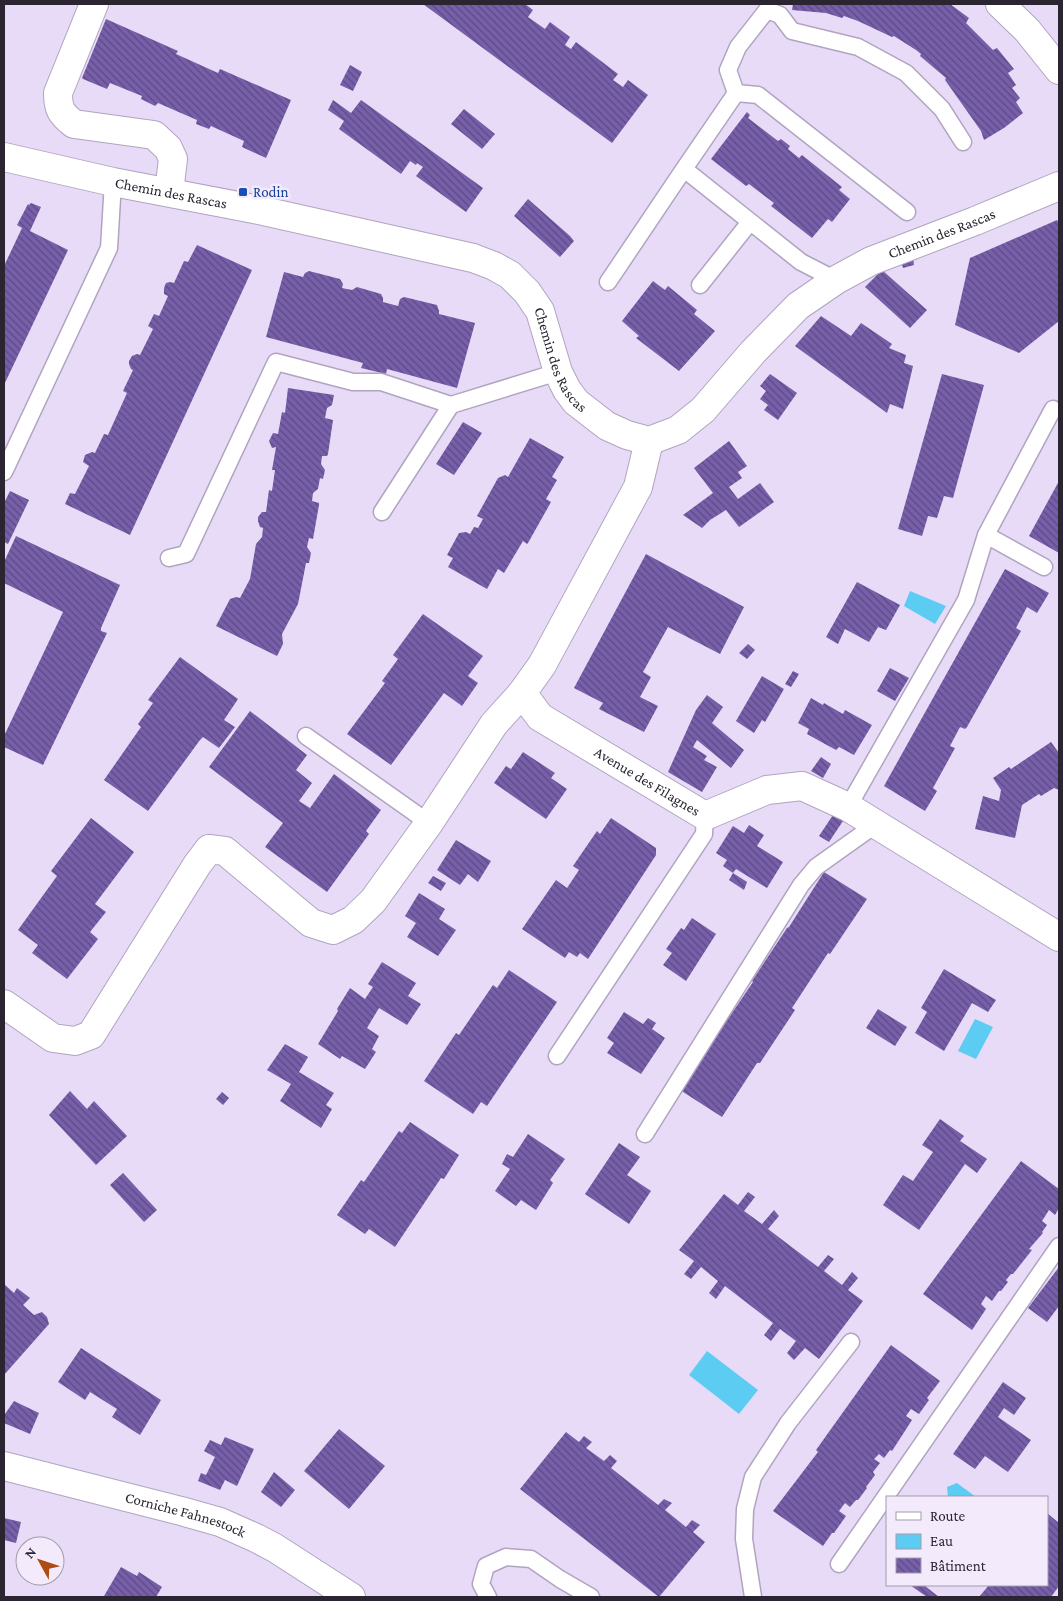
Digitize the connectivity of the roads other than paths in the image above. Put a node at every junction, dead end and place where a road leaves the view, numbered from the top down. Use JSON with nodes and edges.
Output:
{"nodes":[{"id":1,"x":94,"y":4,"type":"edge"},
{"id":2,"x":1000,"y":4,"type":"edge"},
{"id":3,"x":1059,"y":70,"type":"edge"},
{"id":4,"x":736,"y":93,"type":"junction"},
{"id":5,"x":964,"y":142,"type":"dead end"},
{"id":6,"x":4,"y":157,"type":"edge"},
{"id":7,"x":684,"y":169,"type":"junction"},
{"id":8,"x":113,"y":182,"type":"junction"},
{"id":9,"x":1059,"y":186,"type":"edge"},
{"id":10,"x":170,"y":192,"type":"junction"},
{"id":11,"x":907,"y":212,"type":"dead end"},
{"id":12,"x":750,"y":222,"type":"junction"},
{"id":13,"x":836,"y":280,"type":"junction"},
{"id":14,"x":608,"y":282,"type":"dead end"},
{"id":15,"x":700,"y":285,"type":"dead end"},
{"id":16,"x":558,"y":372,"type":"junction"},
{"id":17,"x":450,"y":405,"type":"junction"},
{"id":18,"x":1053,"y":409,"type":"dead end"},
{"id":19,"x":649,"y":441,"type":"junction"},
{"id":20,"x":4,"y":472,"type":"edge"},
{"id":21,"x":382,"y":512,"type":"dead end"},
{"id":22,"x":986,"y":535,"type":"junction"},
{"id":23,"x":169,"y":558,"type":"dead end"},
{"id":24,"x":1044,"y":567,"type":"dead end"},
{"id":25,"x":522,"y":693,"type":"junction"},
{"id":26,"x":306,"y":736,"type":"dead end"},
{"id":27,"x":848,"y":807,"type":"junction"},
{"id":28,"x":705,"y":816,"type":"junction"},
{"id":29,"x":429,"y":823,"type":"junction"},
{"id":30,"x":875,"y":825,"type":"junction"},
{"id":31,"x":1059,"y":937,"type":"edge"},
{"id":32,"x":4,"y":1004,"type":"edge"},
{"id":33,"x":557,"y":1056,"type":"dead end"},
{"id":34,"x":645,"y":1134,"type":"dead end"},
{"id":35,"x":1059,"y":1246,"type":"edge"},
{"id":36,"x":851,"y":1342,"type":"dead end"},
{"id":37,"x":4,"y":1466,"type":"edge"},
{"id":38,"x":838,"y":1564,"type":"dead end"},
{"id":39,"x":351,"y":1597,"type":"edge"},
{"id":40,"x":488,"y":1597,"type":"edge"},
{"id":41,"x":591,"y":1597,"type":"edge"},
{"id":42,"x":753,"y":1597,"type":"edge"}],
"edges":[{"from":1,"to":10,"type":"street"},
{"from":2,"to":3,"type":"street"},
{"from":4,"to":5,"type":"lane"},
{"from":4,"to":7,"type":"lane"},
{"from":4,"to":11,"type":"lane"},
{"from":6,"to":8,"type":"street","name":"Chemin des Rascas"},
{"from":7,"to":12,"type":"lane"},
{"from":7,"to":14,"type":"lane"},
{"from":8,"to":10,"type":"street","name":"Chemin des Rascas"},
{"from":8,"to":20,"type":"lane"},
{"from":9,"to":13,"type":"street","name":"Chemin des Rascas"},
{"from":10,"to":16,"type":"street","name":"Chemin des Rascas"},
{"from":12,"to":13,"type":"lane"},
{"from":12,"to":15,"type":"lane"},
{"from":13,"to":19,"type":"street","name":"Chemin des Rascas"},
{"from":16,"to":17,"type":"lane"},
{"from":16,"to":19,"type":"street","name":"Chemin des Rascas"},
{"from":17,"to":21,"type":"lane"},
{"from":17,"to":23,"type":"lane"},
{"from":18,"to":22,"type":"lane"},
{"from":19,"to":25,"type":"street"},
{"from":22,"to":24,"type":"lane"},
{"from":22,"to":27,"type":"lane"},
{"from":25,"to":28,"type":"street","name":"Avenue des Filagnes"},
{"from":25,"to":29,"type":"street"},
{"from":26,"to":29,"type":"lane"},
{"from":27,"to":28,"type":"street","name":"Avenue des Filagnes"},
{"from":27,"to":30,"type":"street","name":"Avenue des Filagnes"},
{"from":28,"to":33,"type":"lane"},
{"from":29,"to":32,"type":"street"},
{"from":30,"to":31,"type":"street","name":"Avenue des Filagnes"},
{"from":30,"to":34,"type":"lane"},
{"from":35,"to":38,"type":"lane"},
{"from":36,"to":42,"type":"lane"},
{"from":37,"to":39,"type":"street","name":"Corniche Fahnestock"},
{"from":40,"to":41,"type":"lane"}]}
